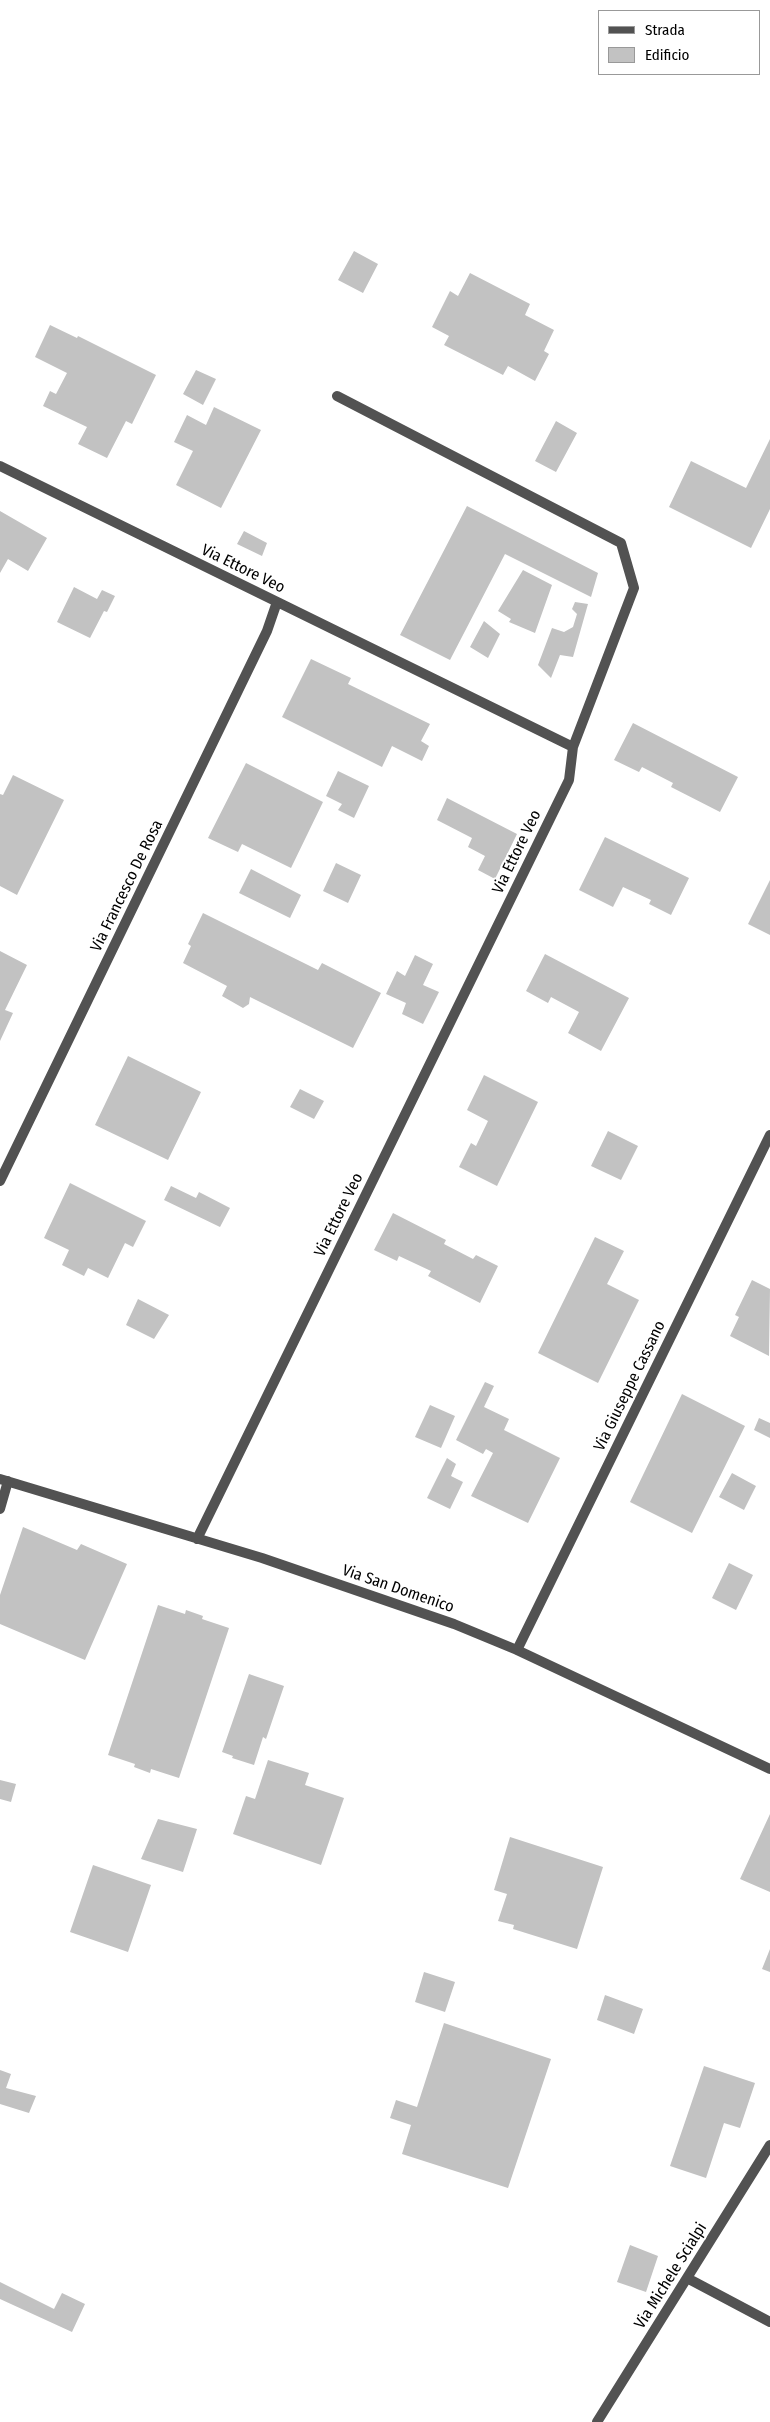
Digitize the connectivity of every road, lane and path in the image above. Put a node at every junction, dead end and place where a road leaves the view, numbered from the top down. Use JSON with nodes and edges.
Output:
{"nodes":[{"id":1,"x":337,"y":396,"type":"dead end"},
{"id":2,"x":0,"y":466,"type":"edge"},
{"id":3,"x":277,"y":602,"type":"junction"},
{"id":4,"x":573,"y":747,"type":"junction"},
{"id":5,"x":770,"y":1135,"type":"edge"},
{"id":6,"x":0,"y":1181,"type":"edge"},
{"id":7,"x":4,"y":1480,"type":"edge"},
{"id":8,"x":0,"y":1509,"type":"edge"},
{"id":9,"x":197,"y":1539,"type":"junction"},
{"id":10,"x":517,"y":1650,"type":"junction"},
{"id":11,"x":770,"y":1768,"type":"edge"},
{"id":12,"x":770,"y":2145,"type":"edge"},
{"id":13,"x":687,"y":2278,"type":"junction"},
{"id":14,"x":770,"y":2322,"type":"edge"},
{"id":15,"x":597,"y":2422,"type":"edge"}],
"edges":[{"from":1,"to":4,"type":"street"},
{"from":2,"to":3,"type":"street","name":"Via Ettore Veo"},
{"from":3,"to":4,"type":"street","name":"Via Ettore Veo"},
{"from":3,"to":6,"type":"street","name":"Via Francesco De Rosa"},
{"from":4,"to":9,"type":"street","name":"Via Ettore Veo"},
{"from":5,"to":10,"type":"street","name":"Via Giuseppe Cassano"},
{"from":7,"to":8,"type":"street"},
{"from":7,"to":9,"type":"street","name":"Via San Domenico"},
{"from":9,"to":10,"type":"street","name":"Via San Domenico"},
{"from":10,"to":11,"type":"street","name":"Via San Domenico"},
{"from":12,"to":13,"type":"street","name":"Via Michele Scialpi"},
{"from":13,"to":14,"type":"street"},
{"from":13,"to":15,"type":"street","name":"Via Michele Scialpi"}]}
